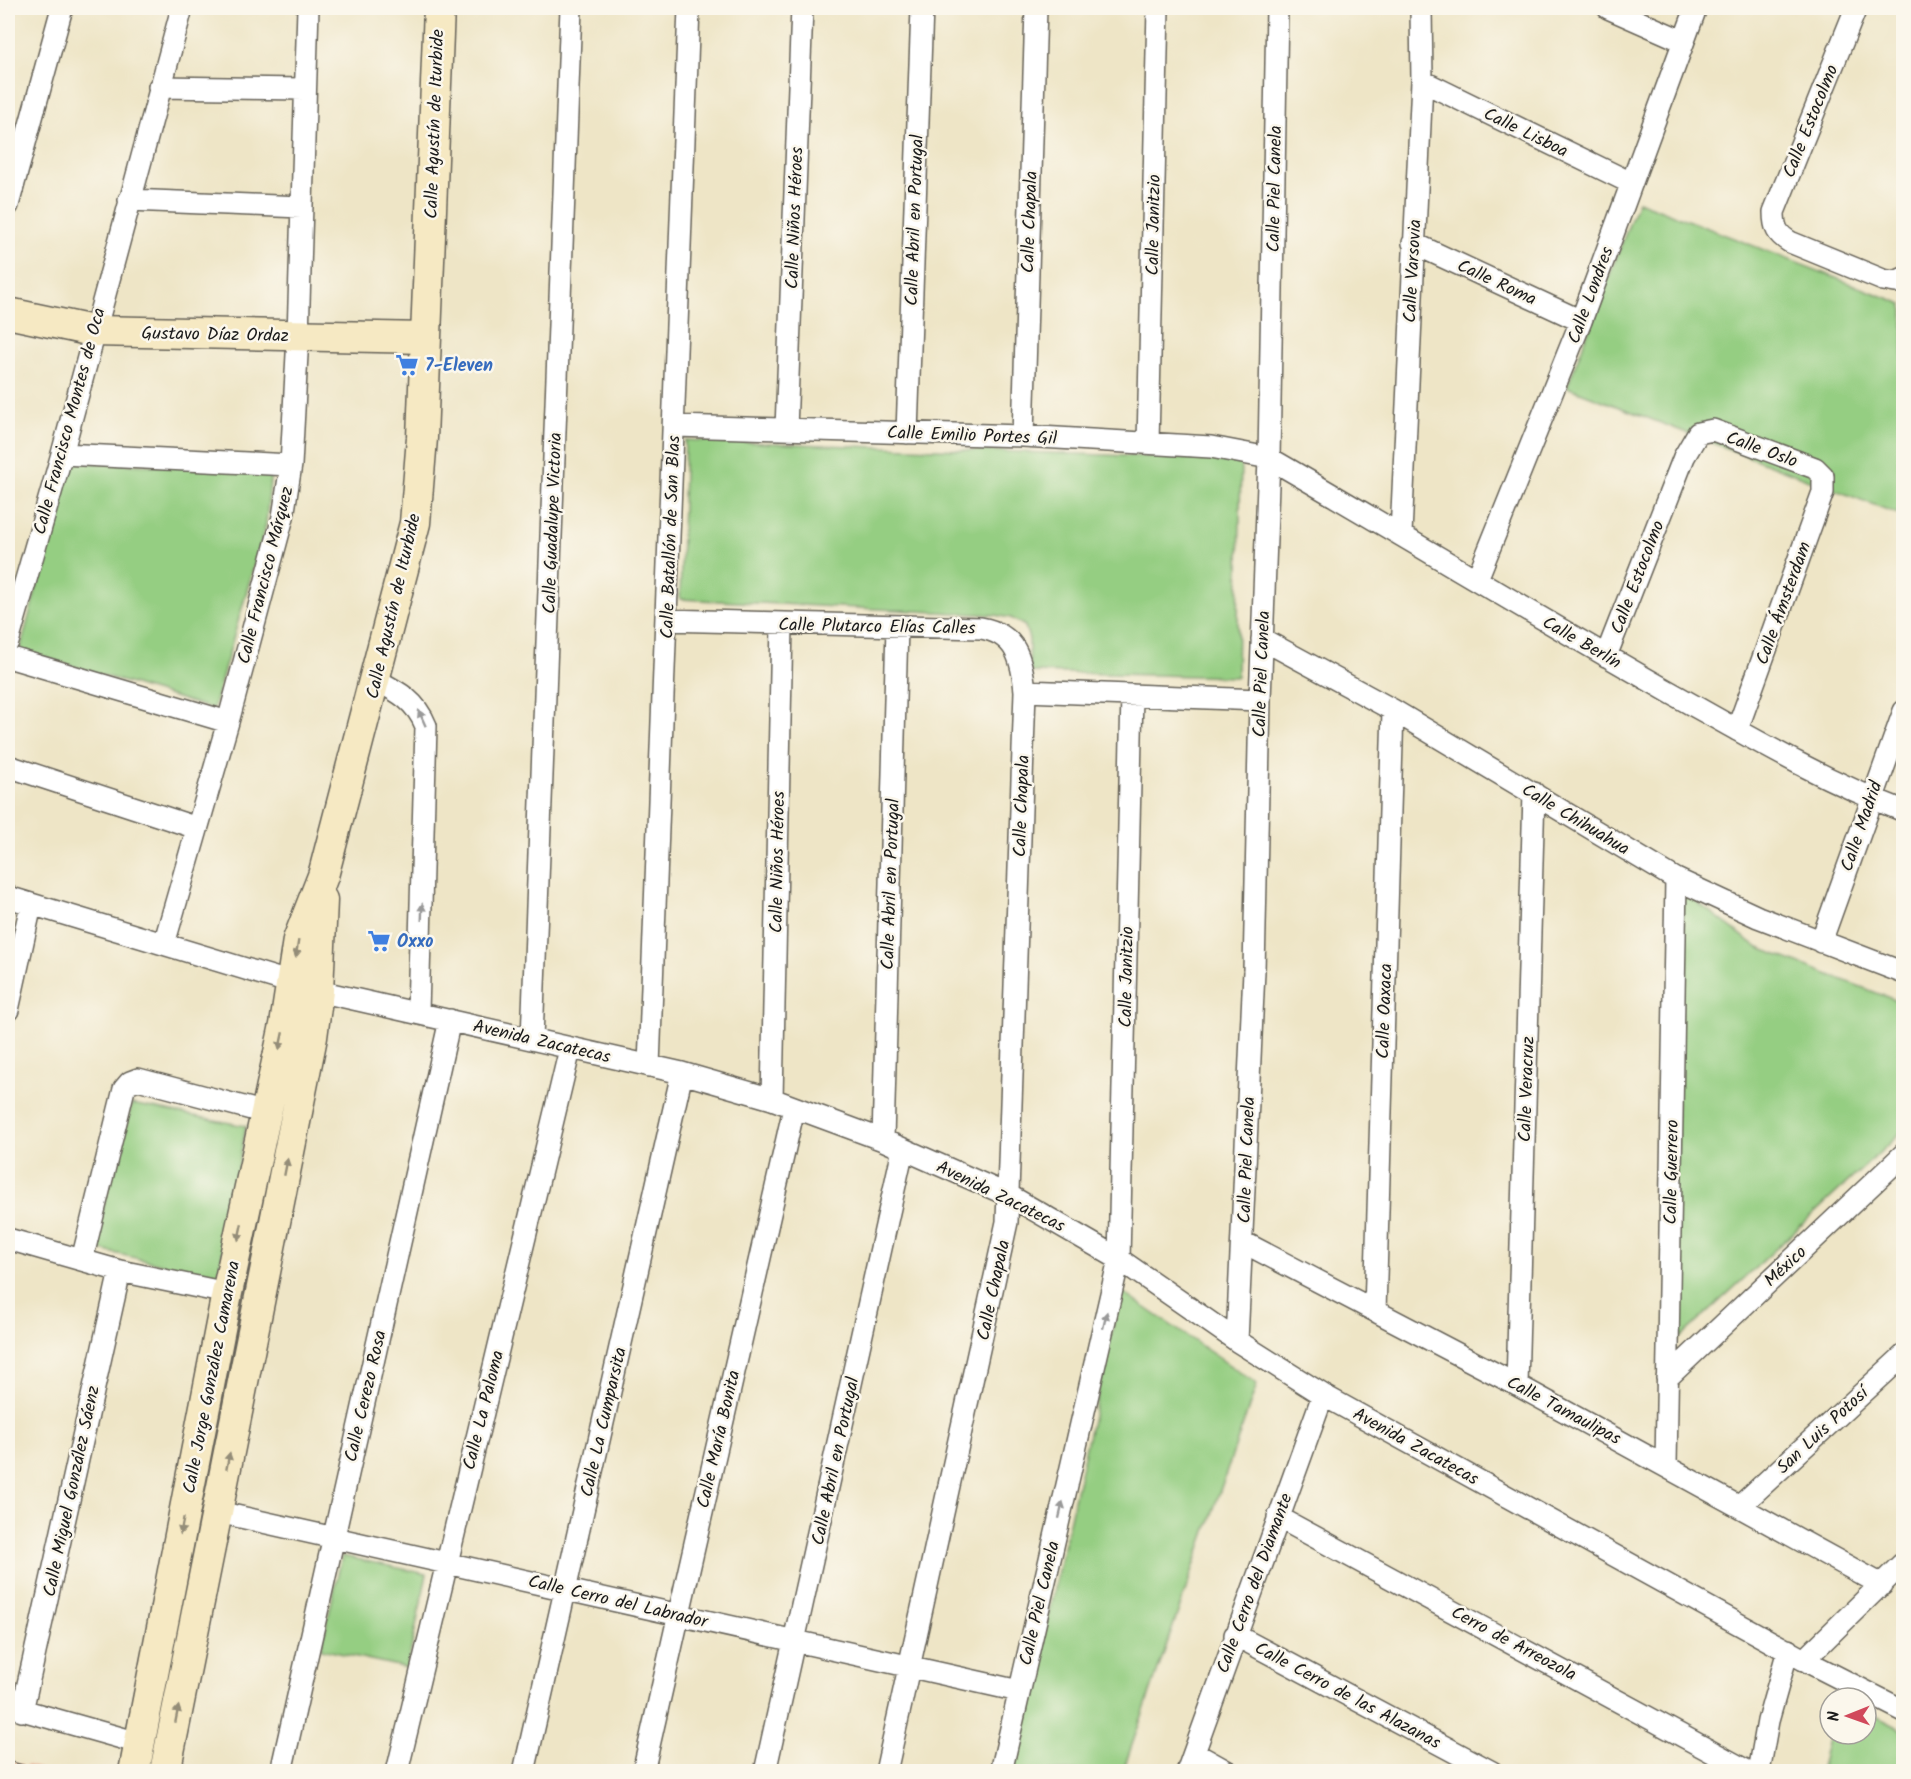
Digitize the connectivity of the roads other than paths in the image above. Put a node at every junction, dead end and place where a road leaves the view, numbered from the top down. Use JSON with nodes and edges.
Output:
{"nodes":[{"id":1,"x":62,"y":8,"type":"edge"},
{"id":2,"x":182,"y":8,"type":"edge"},
{"id":3,"x":308,"y":8,"type":"edge"},
{"id":4,"x":439,"y":8,"type":"edge"},
{"id":5,"x":571,"y":8,"type":"edge"},
{"id":6,"x":689,"y":8,"type":"edge"},
{"id":7,"x":802,"y":8,"type":"edge"},
{"id":8,"x":922,"y":8,"type":"edge"},
{"id":9,"x":1036,"y":8,"type":"edge"},
{"id":10,"x":1158,"y":8,"type":"edge"},
{"id":11,"x":1276,"y":8,"type":"edge"},
{"id":12,"x":1421,"y":8,"type":"edge"},
{"id":13,"x":1608,"y":8,"type":"edge"},
{"id":14,"x":1696,"y":8,"type":"edge"},
{"id":15,"x":1856,"y":8,"type":"edge"},
{"id":16,"x":1683,"y":41,"type":"junction"},
{"id":17,"x":1422,"y":81,"type":"junction"},
{"id":18,"x":159,"y":87,"type":"junction"},
{"id":19,"x":305,"y":88,"type":"junction"},
{"id":20,"x":1631,"y":183,"type":"junction"},
{"id":21,"x":129,"y":200,"type":"junction"},
{"id":22,"x":8,"y":205,"type":"edge"},
{"id":23,"x":301,"y":207,"type":"junction"},
{"id":24,"x":1413,"y":243,"type":"junction"},
{"id":25,"x":1899,"y":280,"type":"edge"},
{"id":26,"x":8,"y":313,"type":"edge"},
{"id":27,"x":1581,"y":321,"type":"junction"},
{"id":28,"x":93,"y":331,"type":"junction"},
{"id":29,"x":298,"y":336,"type":"junction"},
{"id":30,"x":425,"y":338,"type":"junction"},
{"id":31,"x":675,"y":426,"type":"junction"},
{"id":32,"x":786,"y":429,"type":"junction"},
{"id":33,"x":907,"y":433,"type":"junction"},
{"id":34,"x":1698,"y":433,"type":"joint"},
{"id":35,"x":1023,"y":436,"type":"junction"},
{"id":36,"x":1148,"y":443,"type":"junction"},
{"id":37,"x":62,"y":454,"type":"junction"},
{"id":38,"x":1269,"y":458,"type":"junction"},
{"id":39,"x":291,"y":465,"type":"junction"},
{"id":40,"x":1823,"y":476,"type":"joint"},
{"id":41,"x":1401,"y":534,"type":"junction"},
{"id":42,"x":1477,"y":579,"type":"junction"},
{"id":43,"x":666,"y":620,"type":"junction"},
{"id":44,"x":782,"y":625,"type":"junction"},
{"id":45,"x":897,"y":627,"type":"junction"},
{"id":46,"x":1262,"y":639,"type":"junction"},
{"id":47,"x":8,"y":642,"type":"edge"},
{"id":48,"x":1606,"y":656,"type":"junction"},
{"id":49,"x":8,"y":657,"type":"edge"},
{"id":50,"x":376,"y":680,"type":"junction"},
{"id":51,"x":1025,"y":691,"type":"junction"},
{"id":52,"x":1132,"y":695,"type":"junction"},
{"id":53,"x":1260,"y":700,"type":"junction"},
{"id":54,"x":1393,"y":711,"type":"junction"},
{"id":55,"x":1904,"y":711,"type":"edge"},
{"id":56,"x":228,"y":722,"type":"junction"},
{"id":57,"x":1737,"y":730,"type":"junction"},
{"id":58,"x":8,"y":766,"type":"edge"},
{"id":59,"x":1534,"y":793,"type":"junction"},
{"id":60,"x":1871,"y":798,"type":"junction"},
{"id":61,"x":1904,"y":811,"type":"edge"},
{"id":62,"x":197,"y":828,"type":"junction"},
{"id":63,"x":1677,"y":879,"type":"junction"},
{"id":64,"x":8,"y":897,"type":"edge"},
{"id":65,"x":31,"y":905,"type":"junction"},
{"id":66,"x":1821,"y":942,"type":"junction"},
{"id":67,"x":164,"y":944,"type":"junction"},
{"id":68,"x":1904,"y":973,"type":"edge"},
{"id":69,"x":305,"y":987,"type":"junction"},
{"id":70,"x":8,"y":1010,"type":"edge"},
{"id":71,"x":418,"y":1012,"type":"junction"},
{"id":72,"x":450,"y":1020,"type":"junction"},
{"id":73,"x":532,"y":1039,"type":"junction"},
{"id":74,"x":570,"y":1049,"type":"junction"},
{"id":75,"x":649,"y":1066,"type":"junction"},
{"id":76,"x":682,"y":1072,"type":"junction"},
{"id":77,"x":772,"y":1099,"type":"junction"},
{"id":78,"x":794,"y":1108,"type":"junction"},
{"id":79,"x":266,"y":1113,"type":"junction"},
{"id":80,"x":883,"y":1140,"type":"junction"},
{"id":81,"x":903,"y":1149,"type":"junction"},
{"id":82,"x":1904,"y":1154,"type":"edge"},
{"id":83,"x":1010,"y":1197,"type":"junction"},
{"id":84,"x":8,"y":1239,"type":"edge"},
{"id":85,"x":1243,"y":1242,"type":"junction"},
{"id":86,"x":1119,"y":1259,"type":"junction"},
{"id":87,"x":82,"y":1260,"type":"junction"},
{"id":88,"x":120,"y":1271,"type":"junction"},
{"id":89,"x":227,"y":1293,"type":"junction"},
{"id":90,"x":1375,"y":1311,"type":"junction"},
{"id":91,"x":1237,"y":1341,"type":"junction"},
{"id":92,"x":1904,"y":1355,"type":"edge"},
{"id":93,"x":1667,"y":1378,"type":"junction"},
{"id":94,"x":1517,"y":1385,"type":"junction"},
{"id":95,"x":1323,"y":1395,"type":"junction"},
{"id":96,"x":1666,"y":1465,"type":"junction"},
{"id":97,"x":1740,"y":1506,"type":"junction"},
{"id":98,"x":218,"y":1512,"type":"junction"},
{"id":99,"x":1278,"y":1517,"type":"junction"},
{"id":100,"x":333,"y":1539,"type":"junction"},
{"id":101,"x":1904,"y":1562,"type":"edge"},
{"id":102,"x":446,"y":1563,"type":"junction"},
{"id":103,"x":1882,"y":1585,"type":"junction"},
{"id":104,"x":566,"y":1589,"type":"junction"},
{"id":105,"x":678,"y":1615,"type":"junction"},
{"id":106,"x":1235,"y":1635,"type":"junction"},
{"id":107,"x":795,"y":1641,"type":"junction"},
{"id":108,"x":1796,"y":1655,"type":"junction"},
{"id":109,"x":909,"y":1667,"type":"junction"},
{"id":110,"x":1019,"y":1691,"type":"junction"},
{"id":111,"x":15,"y":1709,"type":"edge"},
{"id":112,"x":1904,"y":1711,"type":"edge"},
{"id":113,"x":137,"y":1757,"type":"edge"},
{"id":114,"x":1191,"y":1762,"type":"edge"},
{"id":115,"x":165,"y":1772,"type":"edge"},
{"id":116,"x":281,"y":1772,"type":"edge"},
{"id":117,"x":398,"y":1772,"type":"edge"},
{"id":118,"x":524,"y":1772,"type":"edge"},
{"id":119,"x":643,"y":1772,"type":"edge"},
{"id":120,"x":765,"y":1772,"type":"edge"},
{"id":121,"x":886,"y":1772,"type":"edge"},
{"id":122,"x":1001,"y":1772,"type":"edge"},
{"id":123,"x":1228,"y":1772,"type":"edge"},
{"id":124,"x":1492,"y":1772,"type":"edge"},
{"id":125,"x":1749,"y":1772,"type":"edge"},
{"id":126,"x":1759,"y":1772,"type":"edge"}],
"edges":[{"from":1,"to":22,"type":"street"},
{"from":2,"to":18,"type":"street","name":"Calle Francisco Montes de Oca"},
{"from":3,"to":19,"type":"street","name":"Calle Francisco Márquez"},
{"from":4,"to":30,"type":"street","name":"Calle Agustín de Iturbide"},
{"from":5,"to":73,"type":"street","name":"Calle Guadalupe Victoria"},
{"from":6,"to":31,"type":"street","name":"Calle Batallón de San Blas"},
{"from":7,"to":32,"type":"street","name":"Calle Niños Héroes"},
{"from":8,"to":33,"type":"street","name":"Calle Abril en Portugal"},
{"from":9,"to":35,"type":"street","name":"Calle Chapala"},
{"from":10,"to":36,"type":"street","name":"Calle Janitzio"},
{"from":11,"to":38,"type":"street","name":"Calle Piel Canela"},
{"from":12,"to":17,"type":"street","name":"Calle Varsovia"},
{"from":13,"to":16,"type":"street"},
{"from":14,"to":16,"type":"street","name":"Calle Londres"},
{"from":15,"to":25,"type":"street","name":"Calle Estocolmo"},
{"from":16,"to":20,"type":"street","name":"Calle Londres"},
{"from":17,"to":20,"type":"street","name":"Calle Lisboa"},
{"from":17,"to":24,"type":"street","name":"Calle Varsovia"},
{"from":18,"to":19,"type":"street"},
{"from":18,"to":21,"type":"street","name":"Calle Francisco Montes de Oca"},
{"from":19,"to":23,"type":"street","name":"Calle Francisco Márquez"},
{"from":20,"to":27,"type":"street","name":"Calle Londres"},
{"from":21,"to":23,"type":"street"},
{"from":21,"to":28,"type":"street","name":"Calle Francisco Montes de Oca"},
{"from":23,"to":29,"type":"street","name":"Calle Francisco Márquez"},
{"from":24,"to":27,"type":"street","name":"Calle Roma"},
{"from":24,"to":41,"type":"street","name":"Calle Varsovia"},
{"from":26,"to":28,"type":"street","name":"Gustavo Díaz Ordaz"},
{"from":27,"to":42,"type":"street","name":"Calle Londres"},
{"from":28,"to":29,"type":"street","name":"Gustavo Díaz Ordaz"},
{"from":28,"to":37,"type":"street","name":"Calle Francisco Montes de Oca"},
{"from":29,"to":30,"type":"street","name":"Gustavo Díaz Ordaz"},
{"from":29,"to":39,"type":"street","name":"Calle Francisco Márquez"},
{"from":30,"to":50,"type":"street","name":"Calle Agustín de Iturbide"},
{"from":31,"to":32,"type":"street","name":"Calle Emilio Portes Gil"},
{"from":31,"to":43,"type":"street","name":"Calle Batallón de San Blas"},
{"from":32,"to":33,"type":"street","name":"Calle Emilio Portes Gil"},
{"from":33,"to":35,"type":"street","name":"Calle Emilio Portes Gil"},
{"from":34,"to":40,"type":"street","name":"Calle Oslo"},
{"from":34,"to":48,"type":"street","name":"Calle Estocolmo"},
{"from":35,"to":36,"type":"street","name":"Calle Emilio Portes Gil"},
{"from":36,"to":38,"type":"street","name":"Calle Emilio Portes Gil"},
{"from":37,"to":39,"type":"street"},
{"from":37,"to":47,"type":"street","name":"Calle Francisco Montes de Oca"},
{"from":38,"to":41,"type":"street","name":"Calle Berlín"},
{"from":38,"to":46,"type":"street","name":"Calle Piel Canela"},
{"from":39,"to":56,"type":"street","name":"Calle Francisco Márquez"},
{"from":40,"to":57,"type":"street","name":"Calle Ámsterdam"},
{"from":41,"to":42,"type":"street","name":"Calle Berlín"},
{"from":42,"to":48,"type":"street","name":"Calle Berlín"},
{"from":43,"to":44,"type":"street","name":"Calle Plutarco Elías Calles"},
{"from":43,"to":75,"type":"street","name":"Calle Batallón de San Blas"},
{"from":44,"to":45,"type":"street","name":"Calle Plutarco Elías Calles"},
{"from":44,"to":77,"type":"street","name":"Calle Niños Héroes"},
{"from":45,"to":51,"type":"street","name":"Calle Plutarco Elías Calles"},
{"from":45,"to":80,"type":"street","name":"Calle Abril en Portugal"},
{"from":46,"to":53,"type":"street","name":"Calle Piel Canela"},
{"from":46,"to":54,"type":"street","name":"Calle Chihuahua"},
{"from":48,"to":57,"type":"street","name":"Calle Berlín"},
{"from":49,"to":56,"type":"street"},
{"from":50,"to":69,"type":"street","name":"Calle Agustín de Iturbide"},
{"from":71,"to":50,"type":"street","one_way":true},
{"from":51,"to":52,"type":"street"},
{"from":51,"to":83,"type":"street","name":"Calle Chapala"},
{"from":52,"to":53,"type":"street"},
{"from":52,"to":86,"type":"street","name":"Calle Janitzio"},
{"from":53,"to":85,"type":"street","name":"Calle Piel Canela"},
{"from":54,"to":59,"type":"street","name":"Calle Chihuahua"},
{"from":54,"to":90,"type":"street","name":"Calle Oaxaca"},
{"from":55,"to":60,"type":"street","name":"Calle Madrid"},
{"from":56,"to":62,"type":"street","name":"Calle Francisco Márquez"},
{"from":57,"to":60,"type":"street","name":"Calle Berlín"},
{"from":58,"to":62,"type":"street"},
{"from":59,"to":63,"type":"street","name":"Calle Chihuahua"},
{"from":59,"to":94,"type":"street","name":"Calle Veracruz"},
{"from":60,"to":61,"type":"street","name":"Calle Berlín"},
{"from":60,"to":66,"type":"street","name":"Calle Madrid"},
{"from":62,"to":67,"type":"street","name":"Calle Francisco Márquez"},
{"from":63,"to":66,"type":"street","name":"Calle Chihuahua"},
{"from":63,"to":93,"type":"street","name":"Calle Guerrero"},
{"from":64,"to":65,"type":"street","name":"Avenida Zacatecas"},
{"from":65,"to":67,"type":"street","name":"Avenida Zacatecas"},
{"from":65,"to":70,"type":"street"},
{"from":66,"to":68,"type":"street","name":"Calle Chihuahua"},
{"from":67,"to":69,"type":"street","name":"Avenida Zacatecas"},
{"from":69,"to":71,"type":"street","name":"Avenida Zacatecas"},
{"from":69,"to":79,"type":"street","name":"Calle Jorge González Camarena","one_way":true},
{"from":98,"to":69,"type":"street","name":"Calle Jorge González Camarena","one_way":true},
{"from":71,"to":72,"type":"street","name":"Avenida Zacatecas"},
{"from":72,"to":73,"type":"street","name":"Avenida Zacatecas"},
{"from":72,"to":100,"type":"street","name":"Calle Cerezo Rosa"},
{"from":73,"to":74,"type":"street","name":"Avenida Zacatecas"},
{"from":74,"to":75,"type":"street","name":"Avenida Zacatecas"},
{"from":74,"to":102,"type":"street","name":"Calle La Paloma"},
{"from":75,"to":76,"type":"street","name":"Avenida Zacatecas"},
{"from":76,"to":77,"type":"street","name":"Avenida Zacatecas"},
{"from":76,"to":104,"type":"street","name":"Calle La Cumparsita"},
{"from":77,"to":78,"type":"street","name":"Avenida Zacatecas"},
{"from":78,"to":80,"type":"street","name":"Avenida Zacatecas"},
{"from":78,"to":105,"type":"street","name":"Calle María Bonita"},
{"from":79,"to":87,"type":"street"},
{"from":79,"to":89,"type":"street","name":"Calle Jorge González Camarena","one_way":true},
{"from":80,"to":81,"type":"street","name":"Avenida Zacatecas"},
{"from":81,"to":83,"type":"street","name":"Avenida Zacatecas"},
{"from":81,"to":107,"type":"street","name":"Calle Abril en Portugal"},
{"from":82,"to":93,"type":"street","name":"México"},
{"from":83,"to":86,"type":"street","name":"Avenida Zacatecas"},
{"from":83,"to":109,"type":"street","name":"Calle Chapala"},
{"from":84,"to":87,"type":"street"},
{"from":85,"to":90,"type":"street","name":"Calle Tamaulipas"},
{"from":85,"to":91,"type":"street","name":"Calle Piel Canela"},
{"from":86,"to":91,"type":"street","name":"Avenida Zacatecas"},
{"from":110,"to":86,"type":"street","name":"Calle Piel Canela","one_way":true},
{"from":87,"to":88,"type":"street"},
{"from":88,"to":89,"type":"street"},
{"from":88,"to":111,"type":"street","name":"Calle Miguel González Sáenz"},
{"from":89,"to":113,"type":"street","name":"Calle Jorge González Camarena","one_way":true},
{"from":90,"to":94,"type":"street","name":"Calle Tamaulipas"},
{"from":91,"to":95,"type":"street","name":"Avenida Zacatecas"},
{"from":92,"to":97,"type":"street","name":"San Luis Potosí"},
{"from":93,"to":96,"type":"street","name":"Calle Guerrero"},
{"from":94,"to":96,"type":"street","name":"Calle Tamaulipas"},
{"from":95,"to":99,"type":"street","name":"Calle Cerro del Diamante"},
{"from":95,"to":108,"type":"street","name":"Avenida Zacatecas"},
{"from":96,"to":97,"type":"street","name":"Calle Tamaulipas"},
{"from":97,"to":103,"type":"street","name":"Calle Tamaulipas"},
{"from":98,"to":100,"type":"street","name":"Calle Cerro del Labrador"},
{"from":115,"to":98,"type":"street","name":"Calle Jorge González Camarena","one_way":true},
{"from":99,"to":106,"type":"street","name":"Calle Cerro del Diamante"},
{"from":99,"to":125,"type":"street","name":"Cerro de Arreozola"},
{"from":100,"to":102,"type":"street","name":"Calle Cerro del Labrador"},
{"from":100,"to":116,"type":"street","name":"Calle Cerezo Rosa"},
{"from":101,"to":103,"type":"street"},
{"from":102,"to":104,"type":"street","name":"Calle Cerro del Labrador"},
{"from":102,"to":117,"type":"street","name":"Calle La Paloma"},
{"from":103,"to":108,"type":"street"},
{"from":104,"to":105,"type":"street","name":"Calle Cerro del Labrador"},
{"from":104,"to":118,"type":"street","name":"Calle La Cumparsita"},
{"from":105,"to":107,"type":"street","name":"Calle Cerro del Labrador"},
{"from":105,"to":119,"type":"street","name":"Calle María Bonita"},
{"from":106,"to":114,"type":"street","name":"Calle Cerro del Diamante"},
{"from":106,"to":124,"type":"street","name":"Calle Cerro de las Alazanas"},
{"from":107,"to":109,"type":"street","name":"Calle Cerro del Labrador"},
{"from":107,"to":120,"type":"street","name":"Calle Abril en Portugal"},
{"from":108,"to":112,"type":"street","name":"Avenida Zacatecas"},
{"from":108,"to":126,"type":"street"},
{"from":109,"to":110,"type":"street","name":"Calle Cerro del Labrador"},
{"from":109,"to":121,"type":"street","name":"Calle Chapala"},
{"from":110,"to":122,"type":"street","name":"Calle Piel Canela"},
{"from":111,"to":113,"type":"street"},
{"from":114,"to":123,"type":"street"}]}
